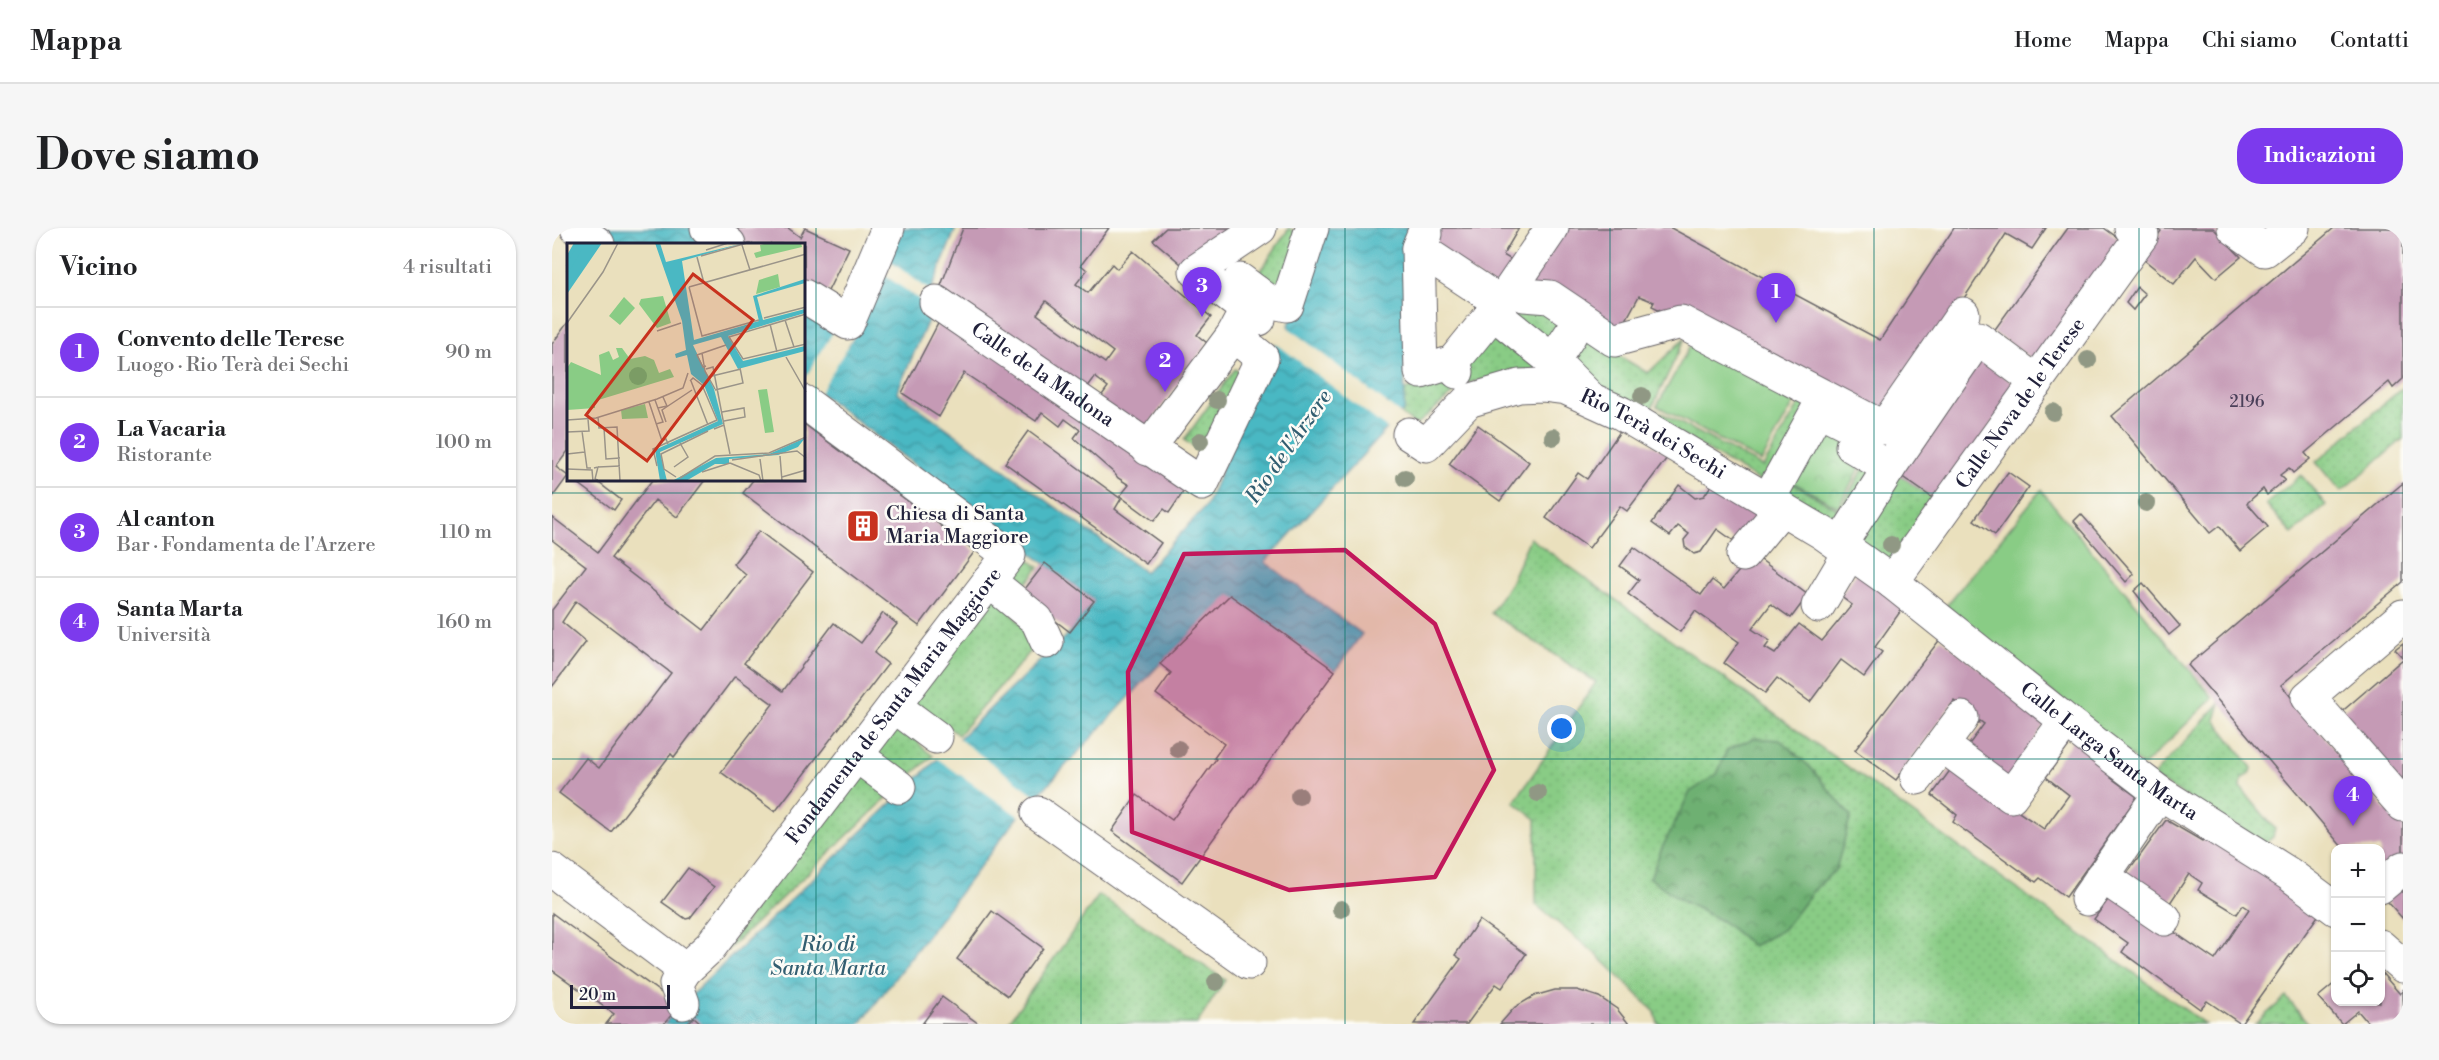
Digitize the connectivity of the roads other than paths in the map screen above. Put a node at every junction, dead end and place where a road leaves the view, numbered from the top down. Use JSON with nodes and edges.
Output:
{"nodes":[{"id":1,"x":577,"y":228,"type":"edge"},
{"id":2,"x":707,"y":228,"type":"edge"},
{"id":3,"x":888,"y":228,"type":"edge"},
{"id":4,"x":1260,"y":228,"type":"edge"},
{"id":5,"x":1270,"y":228,"type":"edge"},
{"id":6,"x":1552,"y":228,"type":"edge"},
{"id":7,"x":2131,"y":228,"type":"edge"},
{"id":8,"x":2234,"y":228,"type":"edge"},
{"id":9,"x":2293,"y":228,"type":"edge"},
{"id":10,"x":1306,"y":230,"type":"edge"},
{"id":11,"x":1425,"y":235,"type":"edge"},
{"id":12,"x":597,"y":243,"type":"edge"},
{"id":13,"x":728,"y":243,"type":"edge"},
{"id":14,"x":806,"y":297,"type":"edge"},
{"id":15,"x":936,"y":302,"type":"dead end"},
{"id":16,"x":1506,"y":303,"type":"junction"},
{"id":17,"x":1244,"y":310,"type":"junction"},
{"id":18,"x":1963,"y":314,"type":"dead end"},
{"id":19,"x":1570,"y":334,"type":"junction"},
{"id":20,"x":1934,"y":375,"type":"junction"},
{"id":21,"x":1460,"y":380,"type":"junction"},
{"id":22,"x":2037,"y":381,"type":"junction"},
{"id":23,"x":1588,"y":396,"type":"junction"},
{"id":24,"x":806,"y":403,"type":"edge"},
{"id":25,"x":1844,"y":417,"type":"junction"},
{"id":26,"x":1409,"y":434,"type":"dead end"},
{"id":27,"x":1155,"y":446,"type":"junction"},
{"id":28,"x":1889,"y":468,"type":"junction"},
{"id":29,"x":1775,"y":504,"type":"junction"},
{"id":30,"x":1845,"y":548,"type":"junction"},
{"id":31,"x":1743,"y":555,"type":"dead end"},
{"id":32,"x":989,"y":581,"type":"junction"},
{"id":33,"x":1892,"y":582,"type":"junction"},
{"id":34,"x":1818,"y":606,"type":"dead end"},
{"id":35,"x":2403,"y":616,"type":"edge"},
{"id":36,"x":1047,"y":642,"type":"dead end"},
{"id":37,"x":894,"y":706,"type":"junction"},
{"id":38,"x":1962,"y":718,"type":"dead end"},
{"id":39,"x":2066,"y":721,"type":"junction"},
{"id":40,"x":936,"y":737,"type":"dead end"},
{"id":41,"x":1942,"y":745,"type":"junction"},
{"id":42,"x":856,"y":755,"type":"junction"},
{"id":43,"x":1917,"y":778,"type":"dead end"},
{"id":44,"x":2157,"y":785,"type":"junction"},
{"id":45,"x":899,"y":787,"type":"dead end"},
{"id":46,"x":2401,"y":800,"type":"edge"},
{"id":47,"x":1038,"y":813,"type":"dead end"},
{"id":48,"x":2403,"y":868,"type":"edge"},
{"id":49,"x":553,"y":873,"type":"edge"},
{"id":50,"x":2385,"y":883,"type":"edge"},
{"id":51,"x":2331,"y":905,"type":"edge"},
{"id":52,"x":2165,"y":919,"type":"dead end"},
{"id":53,"x":2385,"y":950,"type":"edge"},
{"id":54,"x":1249,"y":963,"type":"dead end"},
{"id":55,"x":2403,"y":966,"type":"edge"},
{"id":56,"x":685,"y":970,"type":"junction"},
{"id":57,"x":683,"y":1003,"type":"dead end"}],
"edges":[{"from":1,"to":12,"type":"street"},
{"from":2,"to":13,"type":"street"},
{"from":3,"to":14,"type":"street"},
{"from":4,"to":17,"type":"street"},
{"from":5,"to":17,"type":"street"},
{"from":6,"to":16,"type":"street"},
{"from":7,"to":22,"type":"street","name":"Calle Nova de le Terese"},
{"from":8,"to":9,"type":"street"},
{"from":10,"to":17,"type":"street"},
{"from":11,"to":16,"type":"street"},
{"from":11,"to":21,"type":"street"},
{"from":15,"to":27,"type":"street","name":"Calle de la Madona"},
{"from":16,"to":19,"type":"street"},
{"from":16,"to":19,"type":"street"},
{"from":16,"to":21,"type":"street"},
{"from":17,"to":27,"type":"street"},
{"from":17,"to":27,"type":"street"},
{"from":17,"to":27,"type":"street","name":"Calle de la Madona"},
{"from":18,"to":20,"type":"street"},
{"from":19,"to":23,"type":"street"},
{"from":19,"to":25,"type":"street"},
{"from":20,"to":22,"type":"street"},
{"from":20,"to":25,"type":"street"},
{"from":20,"to":28,"type":"street"},
{"from":21,"to":23,"type":"street","name":"Rio Terà dei Sechi"},
{"from":21,"to":26,"type":"street","name":"Rio Terà dei Sechi"},
{"from":22,"to":33,"type":"street","name":"Calle Nova de le Terese"},
{"from":23,"to":29,"type":"street","name":"Rio Terà dei Sechi"},
{"from":24,"to":32,"type":"street","name":"Fondamenta de Santa Maria Maggiore"},
{"from":25,"to":28,"type":"street"},
{"from":25,"to":29,"type":"street"},
{"from":28,"to":30,"type":"street"},
{"from":29,"to":30,"type":"street","name":"Rio Terà dei Sechi"},
{"from":29,"to":31,"type":"street"},
{"from":30,"to":33,"type":"street","name":"Rio Terà dei Sechi"},
{"from":30,"to":34,"type":"street"},
{"from":32,"to":36,"type":"street"},
{"from":32,"to":37,"type":"street","name":"Fondamenta de Santa Maria Maggiore"},
{"from":33,"to":39,"type":"street","name":"Calle Larga Santa Marta"},
{"from":35,"to":46,"type":"street"},
{"from":37,"to":40,"type":"street"},
{"from":37,"to":42,"type":"street","name":"Fondamenta de Santa Maria Maggiore"},
{"from":38,"to":41,"type":"street"},
{"from":39,"to":41,"type":"street"},
{"from":39,"to":44,"type":"street","name":"Calle Larga Santa Marta"},
{"from":41,"to":43,"type":"street"},
{"from":42,"to":45,"type":"street"},
{"from":42,"to":56,"type":"street","name":"Fondamenta de Santa Maria Maggiore"},
{"from":44,"to":51,"type":"street","name":"Calle Larga Santa Marta"},
{"from":44,"to":52,"type":"street"},
{"from":47,"to":54,"type":"street"},
{"from":48,"to":50,"type":"street"},
{"from":49,"to":56,"type":"street"},
{"from":53,"to":55,"type":"street"},
{"from":56,"to":57,"type":"street"}]}
